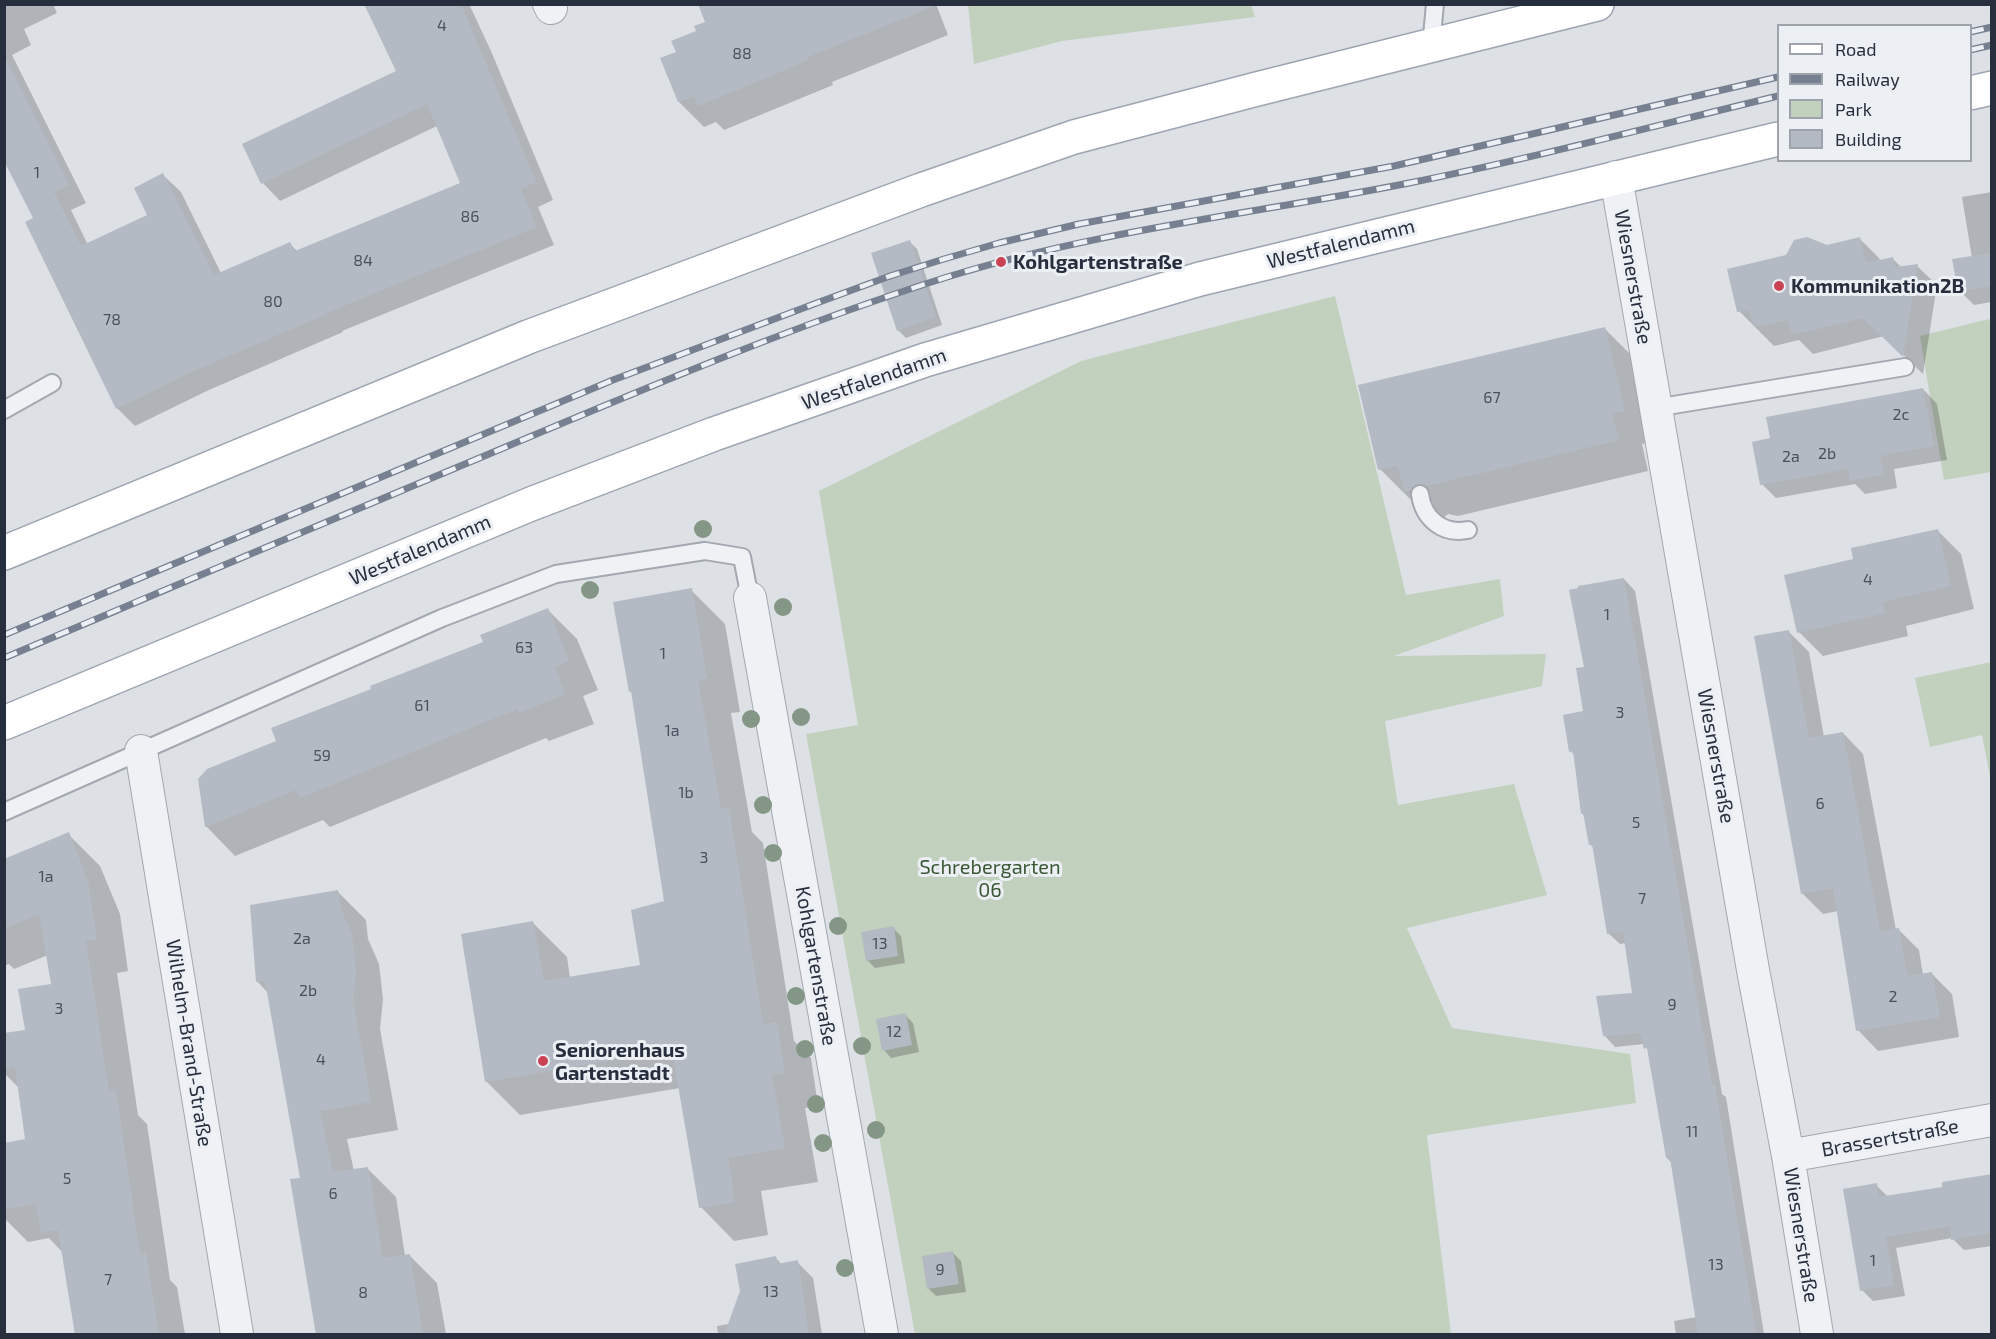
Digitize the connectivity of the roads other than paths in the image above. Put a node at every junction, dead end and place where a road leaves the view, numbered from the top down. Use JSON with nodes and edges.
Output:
{"nodes":[{"id":1,"x":1435,"y":4,"type":"edge"},
{"id":2,"x":1597,"y":4,"type":"edge"},
{"id":3,"x":1431,"y":46,"type":"junction"},
{"id":4,"x":1992,"y":88,"type":"edge"},
{"id":5,"x":1972,"y":93,"type":"edge"},
{"id":6,"x":1777,"y":139,"type":"edge"},
{"id":7,"x":1616,"y":177,"type":"junction"},
{"id":8,"x":1905,"y":367,"type":"dead end"},
{"id":9,"x":52,"y":383,"type":"dead end"},
{"id":10,"x":1655,"y":408,"type":"junction"},
{"id":11,"x":4,"y":410,"type":"edge"},
{"id":12,"x":1419,"y":494,"type":"dead end"},
{"id":13,"x":1468,"y":531,"type":"dead end"},
{"id":14,"x":4,"y":553,"type":"edge"},
{"id":15,"x":750,"y":598,"type":"joint"},
{"id":16,"x":4,"y":723,"type":"edge"},
{"id":17,"x":141,"y":752,"type":"junction"},
{"id":18,"x":4,"y":812,"type":"edge"},
{"id":19,"x":1992,"y":1120,"type":"edge"},
{"id":20,"x":1788,"y":1156,"type":"junction"},
{"id":21,"x":237,"y":1335,"type":"edge"},
{"id":22,"x":882,"y":1335,"type":"edge"},
{"id":23,"x":1817,"y":1335,"type":"edge"}],
"edges":[{"from":1,"to":3,"type":"lane"},
{"from":2,"to":3,"type":"main road"},
{"from":3,"to":14,"type":"main road"},
{"from":4,"to":5,"type":"main road"},
{"from":6,"to":7,"type":"main road","name":"Westfalendamm"},
{"from":7,"to":10,"type":"street","name":"Wiesnerstraße"},
{"from":7,"to":16,"type":"main road","name":"Westfalendamm"},
{"from":8,"to":10,"type":"lane"},
{"from":9,"to":11,"type":"lane"},
{"from":10,"to":20,"type":"street","name":"Wiesnerstraße"},
{"from":12,"to":13,"type":"lane"},
{"from":15,"to":17,"type":"lane"},
{"from":15,"to":22,"type":"street","name":"Kohlgartenstraße"},
{"from":17,"to":18,"type":"lane"},
{"from":17,"to":21,"type":"street","name":"Wilhelm-Brand-Straße"},
{"from":19,"to":20,"type":"street","name":"Brassertstraße"},
{"from":20,"to":23,"type":"street","name":"Wiesnerstraße"}]}
